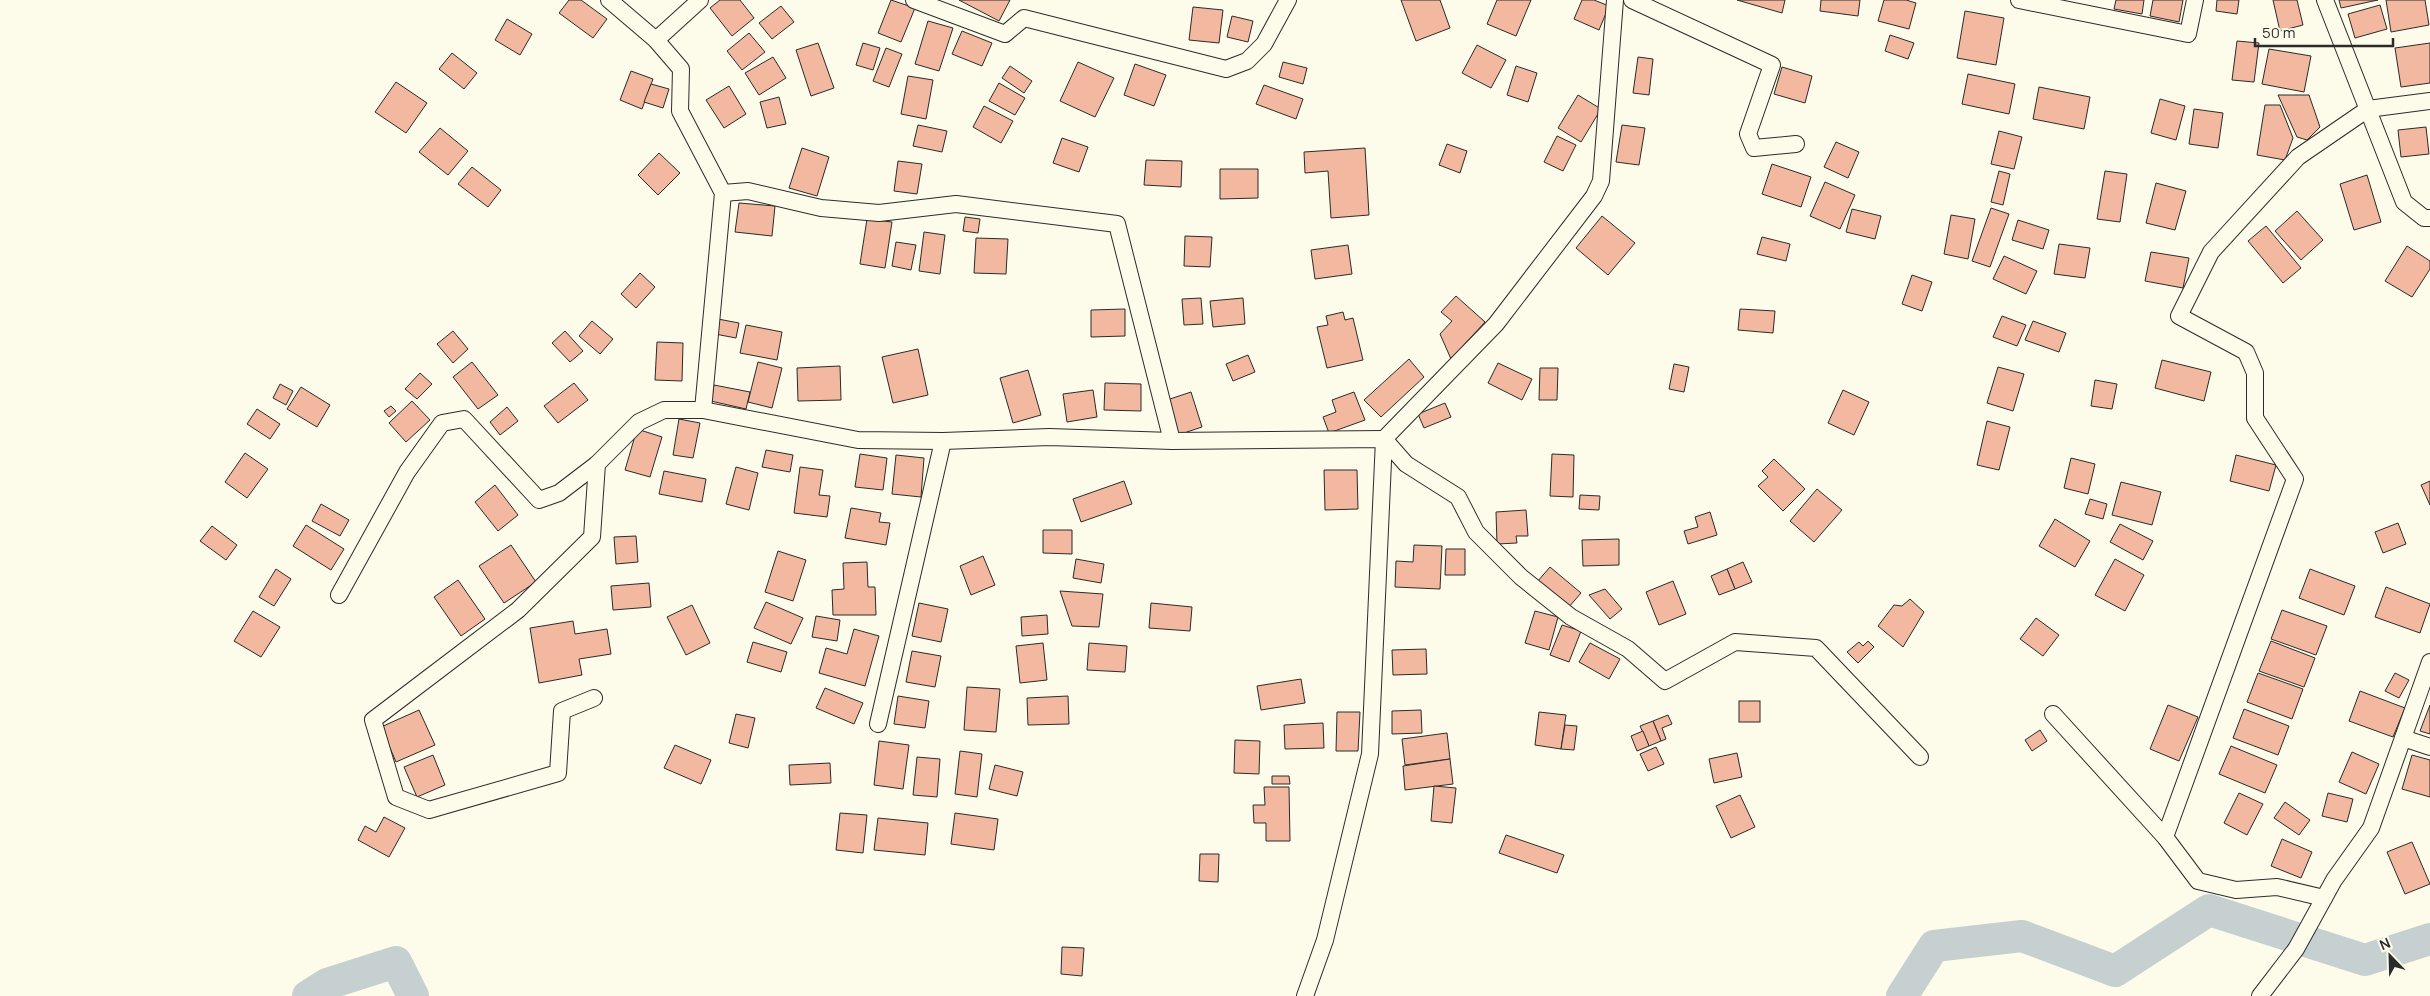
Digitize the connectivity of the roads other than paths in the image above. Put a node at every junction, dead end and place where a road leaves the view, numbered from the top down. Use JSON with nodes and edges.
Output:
{"nodes":[{"id":1,"x":609,"y":0,"type":"edge"},
{"id":2,"x":700,"y":0,"type":"edge"},
{"id":3,"x":914,"y":0,"type":"edge"},
{"id":4,"x":1288,"y":0,"type":"edge"},
{"id":5,"x":1615,"y":0,"type":"edge"},
{"id":6,"x":1632,"y":0,"type":"edge"},
{"id":7,"x":2019,"y":0,"type":"edge"},
{"id":8,"x":2195,"y":0,"type":"edge"},
{"id":9,"x":2325,"y":0,"type":"edge"},
{"id":10,"x":656,"y":40,"type":"junction"},
{"id":11,"x":2430,"y":101,"type":"edge"},
{"id":12,"x":2368,"y":109,"type":"junction"},
{"id":13,"x":1796,"y":144,"type":"dead end"},
{"id":14,"x":723,"y":193,"type":"junction"},
{"id":15,"x":2430,"y":218,"type":"edge"},
{"id":16,"x":703,"y":410,"type":"junction"},
{"id":17,"x":1384,"y":439,"type":"junction"},
{"id":18,"x":1172,"y":441,"type":"junction"},
{"id":19,"x":943,"y":442,"type":"junction"},
{"id":20,"x":597,"y":464,"type":"junction"},
{"id":21,"x":339,"y":596,"type":"dead end"},
{"id":22,"x":2430,"y":662,"type":"edge"},
{"id":23,"x":594,"y":698,"type":"dead end"},
{"id":24,"x":2053,"y":714,"type":"dead end"},
{"id":25,"x":878,"y":724,"type":"dead end"},
{"id":26,"x":2403,"y":738,"type":"junction"},
{"id":27,"x":2430,"y":747,"type":"edge"},
{"id":28,"x":1920,"y":757,"type":"dead end"},
{"id":29,"x":2165,"y":837,"type":"junction"},
{"id":30,"x":2324,"y":898,"type":"junction"},
{"id":31,"x":1305,"y":996,"type":"edge"},
{"id":32,"x":2260,"y":996,"type":"edge"}],
"edges":[{"from":1,"to":10,"type":"street"},
{"from":2,"to":10,"type":"street"},
{"from":3,"to":4,"type":"street"},
{"from":5,"to":17,"type":"street"},
{"from":6,"to":13,"type":"street"},
{"from":7,"to":8,"type":"street"},
{"from":9,"to":12,"type":"street"},
{"from":10,"to":14,"type":"street"},
{"from":11,"to":12,"type":"street"},
{"from":12,"to":15,"type":"street"},
{"from":12,"to":29,"type":"street"},
{"from":14,"to":16,"type":"street"},
{"from":14,"to":18,"type":"street"},
{"from":16,"to":19,"type":"street"},
{"from":16,"to":20,"type":"street"},
{"from":17,"to":18,"type":"street"},
{"from":17,"to":28,"type":"street"},
{"from":17,"to":31,"type":"street"},
{"from":18,"to":19,"type":"street"},
{"from":19,"to":25,"type":"street"},
{"from":20,"to":21,"type":"street"},
{"from":20,"to":23,"type":"street"},
{"from":22,"to":26,"type":"street"},
{"from":24,"to":29,"type":"street"},
{"from":26,"to":27,"type":"street"},
{"from":26,"to":30,"type":"street"},
{"from":29,"to":30,"type":"street"},
{"from":30,"to":32,"type":"street"}]}
